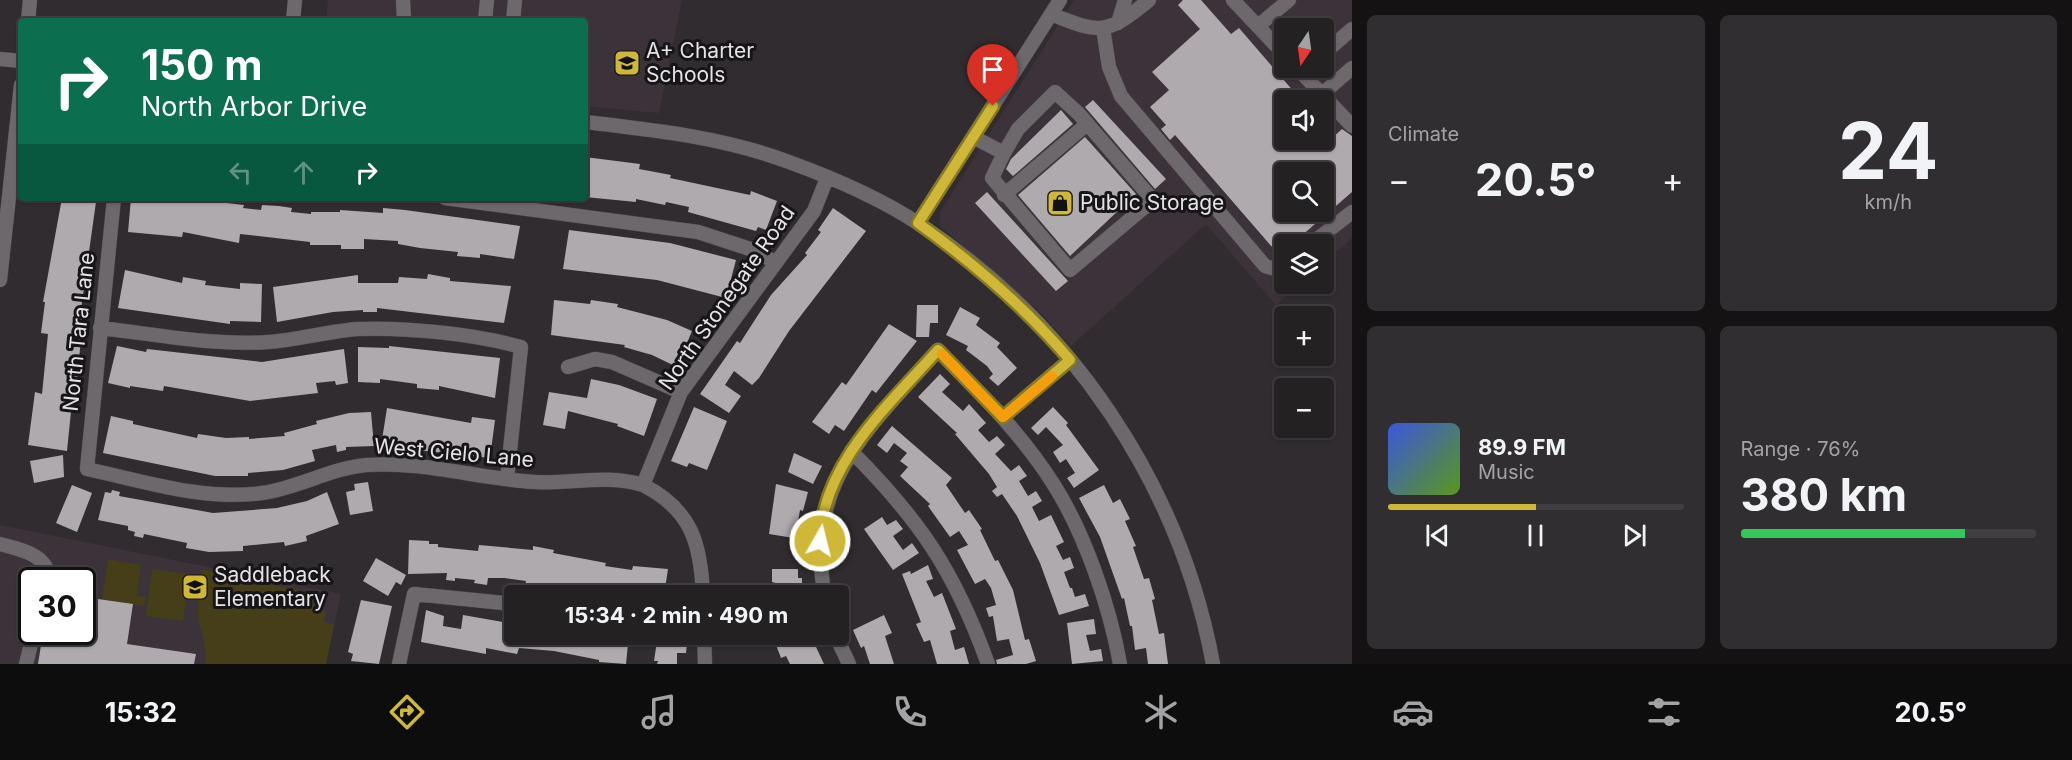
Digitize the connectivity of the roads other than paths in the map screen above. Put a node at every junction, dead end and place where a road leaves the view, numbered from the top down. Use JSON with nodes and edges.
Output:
{"nodes":[{"id":1,"x":30,"y":0,"type":"edge"},
{"id":2,"x":296,"y":0,"type":"edge"},
{"id":3,"x":403,"y":0,"type":"edge"},
{"id":4,"x":487,"y":0,"type":"edge"},
{"id":5,"x":515,"y":0,"type":"edge"},
{"id":6,"x":1059,"y":0,"type":"edge"},
{"id":7,"x":1125,"y":0,"type":"edge"},
{"id":8,"x":1149,"y":0,"type":"edge"},
{"id":9,"x":1233,"y":0,"type":"edge"},
{"id":10,"x":1289,"y":0,"type":"edge"},
{"id":11,"x":1051,"y":14,"type":"junction"},
{"id":12,"x":28,"y":18,"type":"edge"},
{"id":13,"x":293,"y":18,"type":"edge"},
{"id":14,"x":404,"y":18,"type":"edge"},
{"id":15,"x":484,"y":18,"type":"edge"},
{"id":16,"x":513,"y":18,"type":"edge"},
{"id":17,"x":1118,"y":23,"type":"junction"},
{"id":18,"x":1258,"y":26,"type":"junction"},
{"id":19,"x":1103,"y":28,"type":"junction"},
{"id":20,"x":1352,"y":29,"type":"edge"},
{"id":21,"x":1274,"y":43,"type":"edge"},
{"id":22,"x":1334,"y":45,"type":"edge"},
{"id":23,"x":0,"y":59,"type":"edge"},
{"id":24,"x":18,"y":61,"type":"edge"},
{"id":25,"x":1352,"y":68,"type":"edge"},
{"id":26,"x":1309,"y":78,"type":"edge"},
{"id":27,"x":1319,"y":90,"type":"edge"},
{"id":28,"x":1327,"y":90,"type":"edge"},
{"id":29,"x":1334,"y":107,"type":"edge"},
{"id":30,"x":18,"y":113,"type":"edge"},
{"id":31,"x":588,"y":122,"type":"edge"},
{"id":32,"x":1087,"y":124,"type":"junction"},
{"id":33,"x":1352,"y":126,"type":"edge"},
{"id":34,"x":973,"y":137,"type":"junction"},
{"id":35,"x":1004,"y":153,"type":"junction"},
{"id":36,"x":827,"y":178,"type":"junction"},
{"id":37,"x":1004,"y":195,"type":"junction"},
{"id":38,"x":114,"y":201,"type":"edge"},
{"id":39,"x":500,"y":201,"type":"edge"},
{"id":40,"x":536,"y":203,"type":"edge"},
{"id":41,"x":1352,"y":212,"type":"edge"},
{"id":42,"x":918,"y":223,"type":"junction"},
{"id":43,"x":1324,"y":234,"type":"edge"},
{"id":44,"x":776,"y":263,"type":"junction"},
{"id":45,"x":1274,"y":268,"type":"edge"},
{"id":46,"x":0,"y":280,"type":"edge"},
{"id":47,"x":100,"y":328,"type":"junction"},
{"id":48,"x":1070,"y":360,"type":"junction"},
{"id":49,"x":568,"y":367,"type":"dead end"},
{"id":50,"x":681,"y":392,"type":"junction"},
{"id":51,"x":1003,"y":417,"type":"junction"},
{"id":52,"x":852,"y":451,"type":"junction"},
{"id":53,"x":87,"y":469,"type":"joint"},
{"id":54,"x":507,"y":479,"type":"junction"},
{"id":55,"x":643,"y":485,"type":"junction"},
{"id":56,"x":0,"y":544,"type":"edge"},
{"id":57,"x":46,"y":567,"type":"edge"},
{"id":58,"x":702,"y":585,"type":"edge"},
{"id":59,"x":823,"y":585,"type":"edge"},
{"id":60,"x":504,"y":603,"type":"edge"},
{"id":61,"x":31,"y":645,"type":"edge"},
{"id":62,"x":704,"y":645,"type":"edge"},
{"id":63,"x":840,"y":645,"type":"edge"},
{"id":64,"x":26,"y":664,"type":"edge"},
{"id":65,"x":399,"y":664,"type":"edge"},
{"id":66,"x":705,"y":664,"type":"edge"},
{"id":67,"x":849,"y":664,"type":"edge"},
{"id":68,"x":988,"y":664,"type":"edge"},
{"id":69,"x":1120,"y":664,"type":"edge"},
{"id":70,"x":1213,"y":664,"type":"edge"}],
"edges":[{"from":1,"to":12,"type":"street"},
{"from":2,"to":13,"type":"street"},
{"from":3,"to":14,"type":"street"},
{"from":4,"to":15,"type":"street"},
{"from":5,"to":16,"type":"street"},
{"from":6,"to":11,"type":"street"},
{"from":7,"to":17,"type":"street"},
{"from":8,"to":17,"type":"street"},
{"from":9,"to":18,"type":"street"},
{"from":10,"to":18,"type":"street"},
{"from":11,"to":19,"type":"street"},
{"from":11,"to":34,"type":"street"},
{"from":17,"to":19,"type":"street"},
{"from":18,"to":21,"type":"street"},
{"from":19,"to":45,"type":"street"},
{"from":20,"to":22,"type":"street"},
{"from":23,"to":24,"type":"street"},
{"from":25,"to":28,"type":"street"},
{"from":26,"to":27,"type":"street"},
{"from":29,"to":33,"type":"street"},
{"from":30,"to":46,"type":"street"},
{"from":31,"to":36,"type":"street"},
{"from":32,"to":35,"type":"street"},
{"from":32,"to":37,"type":"street"},
{"from":32,"to":37,"type":"street"},
{"from":34,"to":35,"type":"street"},
{"from":34,"to":42,"type":"street"},
{"from":35,"to":37,"type":"street"},
{"from":36,"to":42,"type":"street"},
{"from":36,"to":44,"type":"street","name":"North Stonegate Road"},
{"from":38,"to":47,"type":"street","name":"North Tara Lane"},
{"from":39,"to":40,"type":"street"},
{"from":40,"to":44,"type":"street"},
{"from":41,"to":43,"type":"street"},
{"from":42,"to":48,"type":"street"},
{"from":44,"to":50,"type":"street","name":"North Stonegate Road"},
{"from":47,"to":53,"type":"street","name":"North Tara Lane"},
{"from":47,"to":54,"type":"street"},
{"from":48,"to":51,"type":"street"},
{"from":48,"to":70,"type":"street"},
{"from":49,"to":50,"type":"street"},
{"from":50,"to":55,"type":"street","name":"North Stonegate Road"},
{"from":51,"to":52,"type":"street"},
{"from":51,"to":69,"type":"street"},
{"from":52,"to":59,"type":"street"},
{"from":52,"to":68,"type":"street"},
{"from":53,"to":54,"type":"street","name":"West Cielo Lane"},
{"from":54,"to":55,"type":"street","name":"West Cielo Lane"},
{"from":55,"to":58,"type":"street"},
{"from":56,"to":57,"type":"street"},
{"from":60,"to":65,"type":"street"},
{"from":61,"to":64,"type":"street"},
{"from":62,"to":66,"type":"street"},
{"from":63,"to":67,"type":"street"}]}
